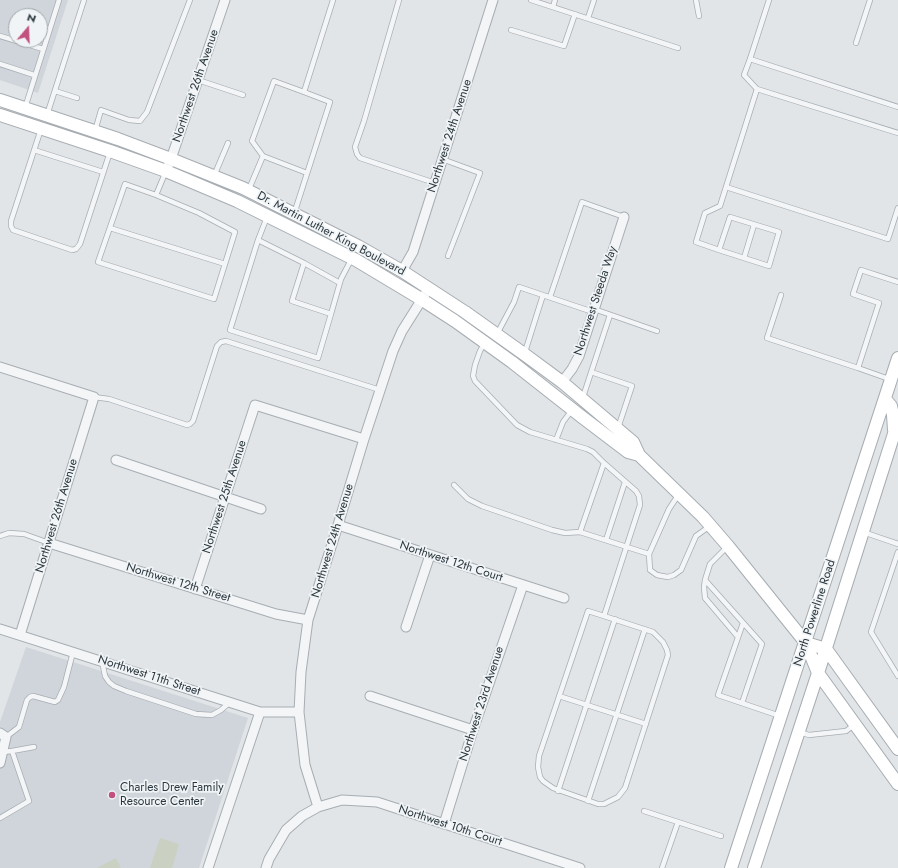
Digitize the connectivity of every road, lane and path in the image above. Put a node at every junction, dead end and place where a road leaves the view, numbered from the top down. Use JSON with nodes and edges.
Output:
{"nodes":[{"id":1,"x":59,"y":0,"type":"edge"},
{"id":2,"x":84,"y":0,"type":"edge"},
{"id":3,"x":190,"y":0,"type":"edge"},
{"id":4,"x":225,"y":0,"type":"edge"},
{"id":5,"x":333,"y":0,"type":"edge"},
{"id":6,"x":399,"y":0,"type":"edge"},
{"id":7,"x":493,"y":0,"type":"edge"},
{"id":8,"x":531,"y":0,"type":"edge"},
{"id":9,"x":555,"y":0,"type":"edge"},
{"id":10,"x":594,"y":0,"type":"edge"},
{"id":11,"x":696,"y":0,"type":"edge"},
{"id":12,"x":769,"y":0,"type":"edge"},
{"id":13,"x":870,"y":0,"type":"edge"},
{"id":14,"x":553,"y":7,"type":"junction"},
{"id":15,"x":574,"y":14,"type":"junction"},
{"id":16,"x":699,"y":16,"type":"dead end"},
{"id":17,"x":588,"y":18,"type":"junction"},
{"id":18,"x":511,"y":30,"type":"dead end"},
{"id":19,"x":0,"y":36,"type":"edge"},
{"id":20,"x":856,"y":43,"type":"dead end"},
{"id":21,"x":678,"y":48,"type":"dead end"},
{"id":22,"x":43,"y":49,"type":"junction"},
{"id":23,"x":750,"y":59,"type":"junction"},
{"id":24,"x":0,"y":64,"type":"edge"},
{"id":25,"x":34,"y":75,"type":"junction"},
{"id":26,"x":198,"y":80,"type":"junction"},
{"id":27,"x":758,"y":89,"type":"junction"},
{"id":28,"x":55,"y":91,"type":"junction"},
{"id":29,"x":304,"y":92,"type":"junction"},
{"id":30,"x":243,"y":95,"type":"dead end"},
{"id":31,"x":77,"y":98,"type":"dead end"},
{"id":32,"x":0,"y":100,"type":"edge"},
{"id":33,"x":898,"y":107,"type":"edge"},
{"id":34,"x":25,"y":108,"type":"junction"},
{"id":35,"x":0,"y":115,"type":"edge"},
{"id":36,"x":47,"y":116,"type":"junction"},
{"id":37,"x":41,"y":129,"type":"junction"},
{"id":38,"x":95,"y":131,"type":"junction"},
{"id":39,"x":898,"y":133,"type":"edge"},
{"id":40,"x":228,"y":142,"type":"dead end"},
{"id":41,"x":34,"y":150,"type":"junction"},
{"id":42,"x":110,"y":151,"type":"junction"},
{"id":43,"x":263,"y":156,"type":"junction"},
{"id":44,"x":171,"y":159,"type":"junction"},
{"id":45,"x":442,"y":159,"type":"junction"},
{"id":46,"x":166,"y":171,"type":"junction"},
{"id":47,"x":103,"y":172,"type":"junction"},
{"id":48,"x":307,"y":173,"type":"junction"},
{"id":49,"x":214,"y":176,"type":"junction"},
{"id":50,"x":435,"y":183,"type":"junction"},
{"id":51,"x":726,"y":187,"type":"junction"},
{"id":52,"x":248,"y":191,"type":"junction"},
{"id":53,"x":156,"y":195,"type":"junction"},
{"id":54,"x":898,"y":208,"type":"edge"},
{"id":55,"x":294,"y":214,"type":"junction"},
{"id":56,"x":268,"y":216,"type":"junction"},
{"id":57,"x":624,"y":217,"type":"joint"},
{"id":58,"x":754,"y":225,"type":"junction"},
{"id":59,"x":110,"y":228,"type":"junction"},
{"id":60,"x":258,"y":240,"type":"junction"},
{"id":61,"x":327,"y":246,"type":"junction"},
{"id":62,"x":719,"y":250,"type":"junction"},
{"id":63,"x":448,"y":256,"type":"dead end"},
{"id":64,"x":352,"y":258,"type":"junction"},
{"id":65,"x":744,"y":258,"type":"junction"},
{"id":66,"x":304,"y":263,"type":"junction"},
{"id":67,"x":225,"y":264,"type":"junction"},
{"id":68,"x":402,"y":271,"type":"junction"},
{"id":69,"x":340,"y":282,"type":"junction"},
{"id":70,"x":898,"y":282,"type":"edge"},
{"id":71,"x":429,"y":288,"type":"junction"},
{"id":72,"x":543,"y":295,"type":"junction"},
{"id":73,"x":781,"y":295,"type":"dead end"},
{"id":74,"x":550,"y":297,"type":"junction"},
{"id":75,"x":421,"y":299,"type":"junction"},
{"id":76,"x":593,"y":311,"type":"junction"},
{"id":77,"x":331,"y":314,"type":"junction"},
{"id":78,"x":610,"y":316,"type":"junction"},
{"id":79,"x":656,"y":331,"type":"dead end"},
{"id":80,"x":497,"y":334,"type":"junction"},
{"id":81,"x":485,"y":343,"type":"junction"},
{"id":82,"x":524,"y":354,"type":"junction"},
{"id":83,"x":898,"y":358,"type":"edge"},
{"id":84,"x":0,"y":367,"type":"edge"},
{"id":85,"x":858,"y":368,"type":"junction"},
{"id":86,"x":591,"y":372,"type":"junction"},
{"id":87,"x":891,"y":380,"type":"junction"},
{"id":88,"x":562,"y":382,"type":"junction"},
{"id":89,"x":380,"y":390,"type":"junction"},
{"id":90,"x":94,"y":397,"type":"junction"},
{"id":91,"x":582,"y":399,"type":"junction"},
{"id":92,"x":885,"y":399,"type":"junction"},
{"id":93,"x":572,"y":410,"type":"junction"},
{"id":94,"x":898,"y":421,"type":"edge"},
{"id":95,"x":617,"y":429,"type":"junction"},
{"id":96,"x":894,"y":434,"type":"junction"},
{"id":97,"x":364,"y":438,"type":"junction"},
{"id":98,"x":556,"y":440,"type":"junction"},
{"id":99,"x":639,"y":455,"type":"junction"},
{"id":100,"x":116,"y":460,"type":"dead end"},
{"id":101,"x":604,"y":463,"type":"junction"},
{"id":102,"x":625,"y":482,"type":"junction"},
{"id":103,"x":454,"y":485,"type":"dead end"},
{"id":104,"x":679,"y":494,"type":"junction"},
{"id":105,"x":224,"y":496,"type":"junction"},
{"id":106,"x":261,"y":509,"type":"dead end"},
{"id":107,"x":338,"y":526,"type":"junction"},
{"id":108,"x":710,"y":526,"type":"junction"},
{"id":109,"x":580,"y":532,"type":"junction"},
{"id":110,"x":863,"y":532,"type":"junction"},
{"id":111,"x":0,"y":536,"type":"edge"},
{"id":112,"x":606,"y":540,"type":"junction"},
{"id":113,"x":49,"y":543,"type":"junction"},
{"id":114,"x":898,"y":544,"type":"edge"},
{"id":115,"x":728,"y":546,"type":"junction"},
{"id":116,"x":627,"y":547,"type":"junction"},
{"id":117,"x":898,"y":552,"type":"edge"},
{"id":118,"x":649,"y":554,"type":"junction"},
{"id":119,"x":430,"y":555,"type":"junction"},
{"id":120,"x":705,"y":580,"type":"junction"},
{"id":121,"x":522,"y":585,"type":"junction"},
{"id":122,"x":195,"y":589,"type":"junction"},
{"id":123,"x":564,"y":598,"type":"dead end"},
{"id":124,"x":604,"y":616,"type":"junction"},
{"id":125,"x":615,"y":619,"type":"junction"},
{"id":126,"x":308,"y":620,"type":"junction"},
{"id":127,"x":743,"y":623,"type":"junction"},
{"id":128,"x":406,"y":627,"type":"dead end"},
{"id":129,"x":0,"y":629,"type":"edge"},
{"id":130,"x":645,"y":629,"type":"junction"},
{"id":131,"x":20,"y":635,"type":"junction"},
{"id":132,"x":738,"y":637,"type":"junction"},
{"id":133,"x":806,"y":644,"type":"junction"},
{"id":134,"x":826,"y":648,"type":"junction"},
{"id":135,"x":73,"y":652,"type":"junction"},
{"id":136,"x":102,"y":661,"type":"junction"},
{"id":137,"x":818,"y":673,"type":"junction"},
{"id":138,"x":898,"y":676,"type":"edge"},
{"id":139,"x":370,"y":696,"type":"dead end"},
{"id":140,"x":559,"y":696,"type":"junction"},
{"id":141,"x":230,"y":702,"type":"junction"},
{"id":142,"x":742,"y":703,"type":"junction"},
{"id":143,"x":588,"y":705,"type":"junction"},
{"id":144,"x":260,"y":712,"type":"junction"},
{"id":145,"x":299,"y":712,"type":"junction"},
{"id":146,"x":617,"y":714,"type":"junction"},
{"id":147,"x":782,"y":716,"type":"junction"},
{"id":148,"x":646,"y":724,"type":"junction"},
{"id":149,"x":855,"y":724,"type":"junction"},
{"id":150,"x":473,"y":730,"type":"junction"},
{"id":151,"x":799,"y":732,"type":"junction"},
{"id":152,"x":3,"y":735,"type":"edge"},
{"id":153,"x":34,"y":747,"type":"dead end"},
{"id":154,"x":898,"y":748,"type":"edge"},
{"id":155,"x":8,"y":752,"type":"junction"},
{"id":156,"x":0,"y":763,"type":"edge"},
{"id":157,"x":898,"y":784,"type":"edge"},
{"id":158,"x":558,"y":791,"type":"junction"},
{"id":159,"x":588,"y":801,"type":"junction"},
{"id":160,"x":318,"y":807,"type":"junction"},
{"id":161,"x":644,"y":811,"type":"dead end"},
{"id":162,"x":0,"y":818,"type":"edge"},
{"id":163,"x":678,"y":822,"type":"junction"},
{"id":164,"x":444,"y":824,"type":"junction"},
{"id":165,"x":721,"y":836,"type":"dead end"},
{"id":166,"x":208,"y":868,"type":"edge"},
{"id":167,"x":266,"y":868,"type":"edge"},
{"id":168,"x":580,"y":868,"type":"edge"},
{"id":169,"x":662,"y":868,"type":"edge"},
{"id":170,"x":732,"y":868,"type":"edge"},
{"id":171,"x":754,"y":868,"type":"edge"}],
"edges":[{"from":1,"to":22,"type":"lane"},
{"from":2,"to":28,"type":"lane"},
{"from":3,"to":38,"type":"lane"},
{"from":4,"to":26,"type":"street","name":"Northwest 26th Avenue"},
{"from":5,"to":29,"type":"lane"},
{"from":6,"to":50,"type":"lane"},
{"from":7,"to":45,"type":"street","name":"Northwest 24th Avenue"},
{"from":8,"to":14,"type":"lane"},
{"from":9,"to":14,"type":"lane"},
{"from":10,"to":17,"type":"lane"},
{"from":11,"to":16,"type":"lane"},
{"from":12,"to":23,"type":"lane"},
{"from":13,"to":20,"type":"lane"},
{"from":14,"to":15,"type":"lane"},
{"from":15,"to":17,"type":"lane"},
{"from":15,"to":18,"type":"lane"},
{"from":17,"to":21,"type":"lane"},
{"from":19,"to":22,"type":"lane"},
{"from":22,"to":25,"type":"lane"},
{"from":23,"to":27,"type":"lane"},
{"from":23,"to":33,"type":"lane"},
{"from":24,"to":25,"type":"lane"},
{"from":25,"to":34,"type":"lane"},
{"from":26,"to":30,"type":"lane"},
{"from":26,"to":44,"type":"street","name":"Northwest 26th Avenue"},
{"from":27,"to":39,"type":"lane"},
{"from":27,"to":51,"type":"lane"},
{"from":28,"to":31,"type":"lane"},
{"from":28,"to":36,"type":"lane"},
{"from":29,"to":43,"type":"lane"},
{"from":29,"to":48,"type":"lane"},
{"from":32,"to":34,"type":"main road","name":"Dr. Martin Luther King Boulevard"},
{"from":34,"to":36,"type":"main road","name":"Dr. Martin Luther King Boulevard"},
{"from":35,"to":37,"type":"main road","name":"Dr. Martin Luther King Boulevard"},
{"from":36,"to":38,"type":"main road","name":"Dr. Martin Luther King Boulevard"},
{"from":37,"to":41,"type":"lane"},
{"from":37,"to":42,"type":"main road","name":"Dr. Martin Luther King Boulevard"},
{"from":38,"to":44,"type":"main road","name":"Dr. Martin Luther King Boulevard"},
{"from":40,"to":49,"type":"lane"},
{"from":41,"to":47,"type":"lane"},
{"from":41,"to":47,"type":"lane"},
{"from":42,"to":46,"type":"main road","name":"Dr. Martin Luther King Boulevard"},
{"from":42,"to":47,"type":"lane"},
{"from":43,"to":48,"type":"lane"},
{"from":43,"to":52,"type":"lane"},
{"from":44,"to":46,"type":"street","name":"Northwest 26th Avenue"},
{"from":44,"to":49,"type":"main road","name":"Dr. Martin Luther King Boulevard"},
{"from":45,"to":50,"type":"street","name":"Northwest 24th Avenue"},
{"from":45,"to":63,"type":"lane"},
{"from":46,"to":53,"type":"lane"},
{"from":46,"to":56,"type":"main road","name":"Dr. Martin Luther King Boulevard"},
{"from":48,"to":55,"type":"lane"},
{"from":49,"to":52,"type":"main road","name":"Dr. Martin Luther King Boulevard"},
{"from":50,"to":68,"type":"street","name":"Northwest 24th Avenue"},
{"from":51,"to":54,"type":"lane"},
{"from":51,"to":62,"type":"lane"},
{"from":52,"to":55,"type":"main road","name":"Dr. Martin Luther King Boulevard"},
{"from":53,"to":59,"type":"lane"},
{"from":53,"to":67,"type":"lane"},
{"from":55,"to":68,"type":"main road","name":"Dr. Martin Luther King Boulevard"},
{"from":56,"to":60,"type":"lane"},
{"from":56,"to":61,"type":"main road","name":"Dr. Martin Luther King Boulevard"},
{"from":57,"to":74,"type":"lane"},
{"from":57,"to":76,"type":"street","name":"Northwest Steeda Way"},
{"from":58,"to":62,"type":"lane"},
{"from":58,"to":65,"type":"lane"},
{"from":58,"to":65,"type":"lane"},
{"from":59,"to":67,"type":"lane"},
{"from":59,"to":67,"type":"lane"},
{"from":60,"to":66,"type":"lane"},
{"from":60,"to":77,"type":"lane"},
{"from":61,"to":64,"type":"main road","name":"Dr. Martin Luther King Boulevard"},
{"from":61,"to":68,"type":"main road"},
{"from":62,"to":65,"type":"lane"},
{"from":64,"to":69,"type":"lane"},
{"from":64,"to":75,"type":"main road","name":"Dr. Martin Luther King Boulevard"},
{"from":66,"to":69,"type":"lane"},
{"from":66,"to":77,"type":"lane"},
{"from":68,"to":71,"type":"main road","name":"Dr. Martin Luther King Boulevard"},
{"from":69,"to":77,"type":"lane"},
{"from":70,"to":85,"type":"lane"},
{"from":71,"to":75,"type":"street","name":"Northwest 24th Avenue"},
{"from":71,"to":80,"type":"main road","name":"Dr. Martin Luther King Boulevard"},
{"from":72,"to":74,"type":"lane"},
{"from":72,"to":80,"type":"lane"},
{"from":72,"to":82,"type":"lane"},
{"from":73,"to":85,"type":"lane"},
{"from":74,"to":76,"type":"lane"},
{"from":75,"to":81,"type":"main road","name":"Dr. Martin Luther King Boulevard"},
{"from":75,"to":89,"type":"street","name":"Northwest 24th Avenue"},
{"from":76,"to":78,"type":"lane"},
{"from":76,"to":88,"type":"street","name":"Northwest Steeda Way"},
{"from":78,"to":79,"type":"lane"},
{"from":78,"to":86,"type":"lane"},
{"from":80,"to":82,"type":"main road","name":"Dr. Martin Luther King Boulevard"},
{"from":81,"to":93,"type":"main road","name":"Dr. Martin Luther King Boulevard"},
{"from":81,"to":98,"type":"lane"},
{"from":82,"to":88,"type":"main road","name":"Dr. Martin Luther King Boulevard"},
{"from":83,"to":87,"type":"main road","name":"North Powerline Road"},
{"from":84,"to":90,"type":"street"},
{"from":85,"to":87,"type":"lane"},
{"from":86,"to":91,"type":"lane"},
{"from":86,"to":95,"type":"lane"},
{"from":87,"to":92,"type":"main road","name":"North Powerline Road"},
{"from":88,"to":91,"type":"main road","name":"Dr. Martin Luther King Boulevard"},
{"from":89,"to":90,"type":"lane"},
{"from":89,"to":97,"type":"street","name":"Northwest 24th Avenue"},
{"from":90,"to":113,"type":"street","name":"Northwest 26th Avenue"},
{"from":91,"to":95,"type":"main road","name":"Dr. Martin Luther King Boulevard"},
{"from":92,"to":96,"type":"main road"},
{"from":92,"to":133,"type":"main road","name":"North Powerline Road"},
{"from":93,"to":98,"type":"lane"},
{"from":93,"to":99,"type":"main road","name":"Dr. Martin Luther King Boulevard"},
{"from":94,"to":96,"type":"main road","name":"North Powerline Road"},
{"from":95,"to":99,"type":"main road","name":"Dr. Martin Luther King Boulevard"},
{"from":96,"to":110,"type":"main road","name":"North Powerline Road"},
{"from":97,"to":105,"type":"street","name":"Northwest 25th Avenue"},
{"from":97,"to":107,"type":"street","name":"Northwest 24th Avenue"},
{"from":98,"to":101,"type":"lane"},
{"from":99,"to":104,"type":"main road","name":"Dr. Martin Luther King Boulevard"},
{"from":100,"to":105,"type":"street"},
{"from":101,"to":102,"type":"lane"},
{"from":101,"to":109,"type":"lane"},
{"from":102,"to":112,"type":"lane"},
{"from":102,"to":116,"type":"lane"},
{"from":103,"to":109,"type":"lane"},
{"from":104,"to":108,"type":"main road","name":"Dr. Martin Luther King Boulevard"},
{"from":104,"to":118,"type":"lane"},
{"from":105,"to":106,"type":"street"},
{"from":105,"to":122,"type":"street","name":"Northwest 25th Avenue"},
{"from":107,"to":119,"type":"street","name":"Northwest 12th Court"},
{"from":107,"to":126,"type":"street","name":"Northwest 24th Avenue"},
{"from":108,"to":115,"type":"main road","name":"Dr. Martin Luther King Boulevard"},
{"from":108,"to":118,"type":"lane"},
{"from":109,"to":112,"type":"lane"},
{"from":110,"to":114,"type":"lane"},
{"from":110,"to":134,"type":"main road","name":"North Powerline Road"},
{"from":111,"to":113,"type":"lane"},
{"from":112,"to":116,"type":"lane"},
{"from":113,"to":122,"type":"street","name":"Northwest 12th Street"},
{"from":113,"to":131,"type":"street","name":"Northwest 26th Avenue"},
{"from":115,"to":120,"type":"lane"},
{"from":115,"to":133,"type":"main road","name":"Dr. Martin Luther King Boulevard"},
{"from":116,"to":118,"type":"lane"},
{"from":116,"to":124,"type":"lane"},
{"from":117,"to":138,"type":"lane"},
{"from":119,"to":121,"type":"street","name":"Northwest 12th Court"},
{"from":119,"to":128,"type":"street"},
{"from":120,"to":127,"type":"lane"},
{"from":120,"to":132,"type":"lane"},
{"from":121,"to":123,"type":"street","name":"Northwest 12th Court"},
{"from":121,"to":150,"type":"street","name":"Northwest 23rd Avenue"},
{"from":122,"to":126,"type":"street","name":"Northwest 12th Street"},
{"from":124,"to":125,"type":"lane"},
{"from":124,"to":140,"type":"lane"},
{"from":125,"to":130,"type":"lane"},
{"from":125,"to":143,"type":"lane"},
{"from":126,"to":145,"type":"street","name":"Northwest 24th Avenue"},
{"from":127,"to":132,"type":"lane"},
{"from":127,"to":142,"type":"lane"},
{"from":129,"to":131,"type":"street","name":"Northwest 11th Street"},
{"from":130,"to":146,"type":"lane"},
{"from":130,"to":148,"type":"lane"},
{"from":131,"to":135,"type":"street","name":"Northwest 11th Street"},
{"from":132,"to":142,"type":"lane"},
{"from":133,"to":134,"type":"main road"},
{"from":133,"to":137,"type":"main road","name":"Dr. Martin Luther King Boulevard"},
{"from":133,"to":147,"type":"main road","name":"North Powerline Road"},
{"from":134,"to":137,"type":"main road","name":"North Powerline Road"},
{"from":134,"to":154,"type":"main road"},
{"from":135,"to":136,"type":"street","name":"Northwest 11th Street"},
{"from":135,"to":152,"type":"lane"},
{"from":136,"to":141,"type":"street","name":"Northwest 11th Street"},
{"from":136,"to":141,"type":"lane"},
{"from":137,"to":149,"type":"main road","name":"Dr. Martin Luther King Boulevard"},
{"from":137,"to":151,"type":"main road","name":"North Powerline Road"},
{"from":139,"to":150,"type":"street"},
{"from":140,"to":143,"type":"lane"},
{"from":140,"to":158,"type":"lane"},
{"from":141,"to":144,"type":"street","name":"Northwest 11th Street"},
{"from":142,"to":147,"type":"lane"},
{"from":143,"to":146,"type":"lane"},
{"from":143,"to":158,"type":"lane"},
{"from":144,"to":145,"type":"street","name":"Northwest 11th Street"},
{"from":144,"to":166,"type":"street"},
{"from":145,"to":160,"type":"street","name":"Northwest 24th Avenue"},
{"from":146,"to":148,"type":"lane"},
{"from":146,"to":159,"type":"lane"},
{"from":147,"to":170,"type":"main road","name":"North Powerline Road"},
{"from":148,"to":159,"type":"lane"},
{"from":149,"to":151,"type":"lane"},
{"from":149,"to":157,"type":"main road","name":"Dr. Martin Luther King Boulevard"},
{"from":150,"to":164,"type":"street","name":"Northwest 23rd Avenue"},
{"from":151,"to":171,"type":"main road","name":"North Powerline Road"},
{"from":152,"to":155,"type":"street"},
{"from":153,"to":155,"type":"lane"},
{"from":155,"to":156,"type":"street"},
{"from":155,"to":162,"type":"lane"},
{"from":158,"to":159,"type":"lane"},
{"from":160,"to":164,"type":"street","name":"Northwest 10th Court"},
{"from":160,"to":167,"type":"street","name":"Northwest 10th Court"},
{"from":161,"to":163,"type":"lane"},
{"from":163,"to":165,"type":"lane"},
{"from":163,"to":169,"type":"lane"},
{"from":164,"to":168,"type":"street","name":"Northwest 10th Court"}]}
